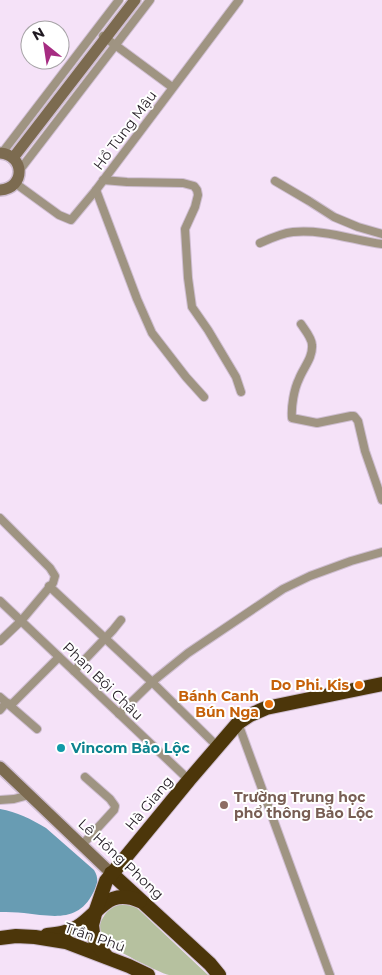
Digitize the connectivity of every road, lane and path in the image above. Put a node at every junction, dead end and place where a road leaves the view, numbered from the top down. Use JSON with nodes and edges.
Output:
{"nodes":[{"id":1,"x":119,"y":0,"type":"edge"},
{"id":2,"x":135,"y":0,"type":"edge"},
{"id":3,"x":150,"y":0,"type":"edge"},
{"id":4,"x":239,"y":0,"type":"edge"},
{"id":5,"x":95,"y":31,"type":"junction"},
{"id":6,"x":106,"y":38,"type":"junction"},
{"id":7,"x":116,"y":45,"type":"junction"},
{"id":8,"x":172,"y":87,"type":"junction"},
{"id":9,"x":1,"y":153,"type":"edge"},
{"id":10,"x":13,"y":158,"type":"junction"},
{"id":11,"x":19,"y":171,"type":"junction"},
{"id":12,"x":103,"y":180,"type":"junction"},
{"id":13,"x":275,"y":181,"type":"dead end"},
{"id":14,"x":15,"y":183,"type":"junction"},
{"id":15,"x":0,"y":190,"type":"edge"},
{"id":16,"x":96,"y":190,"type":"junction"},
{"id":17,"x":382,"y":234,"type":"edge"},
{"id":18,"x":260,"y":242,"type":"dead end"},
{"id":19,"x":382,"y":244,"type":"edge"},
{"id":20,"x":301,"y":324,"type":"dead end"},
{"id":21,"x":241,"y":392,"type":"dead end"},
{"id":22,"x":204,"y":397,"type":"dead end"},
{"id":23,"x":382,"y":500,"type":"edge"},
{"id":24,"x":0,"y":518,"type":"edge"},
{"id":25,"x":382,"y":552,"type":"edge"},
{"id":26,"x":50,"y":586,"type":"junction"},
{"id":27,"x":0,"y":601,"type":"edge"},
{"id":28,"x":21,"y":620,"type":"junction"},
{"id":29,"x":121,"y":620,"type":"dead end"},
{"id":30,"x":105,"y":639,"type":"junction"},
{"id":31,"x":0,"y":641,"type":"edge"},
{"id":32,"x":59,"y":657,"type":"junction"},
{"id":33,"x":74,"y":672,"type":"junction"},
{"id":34,"x":152,"y":682,"type":"junction"},
{"id":35,"x":382,"y":684,"type":"edge"},
{"id":36,"x":0,"y":697,"type":"edge"},
{"id":37,"x":6,"y":703,"type":"junction"},
{"id":38,"x":0,"y":710,"type":"edge"},
{"id":39,"x":119,"y":714,"type":"junction"},
{"id":40,"x":238,"y":723,"type":"junction"},
{"id":41,"x":37,"y":729,"type":"dead end"},
{"id":42,"x":218,"y":747,"type":"junction"},
{"id":43,"x":0,"y":767,"type":"edge"},
{"id":44,"x":84,"y":777,"type":"dead end"},
{"id":45,"x":189,"y":780,"type":"junction"},
{"id":46,"x":29,"y":795,"type":"junction"},
{"id":47,"x":0,"y":800,"type":"edge"},
{"id":48,"x":82,"y":845,"type":"junction"},
{"id":49,"x":111,"y":873,"type":"junction"},
{"id":50,"x":141,"y":902,"type":"junction"},
{"id":51,"x":96,"y":910,"type":"junction"},
{"id":52,"x":35,"y":937,"type":"junction"},
{"id":53,"x":0,"y":938,"type":"edge"},
{"id":54,"x":107,"y":957,"type":"junction"},
{"id":55,"x":148,"y":975,"type":"edge"},
{"id":56,"x":219,"y":975,"type":"edge"},
{"id":57,"x":330,"y":975,"type":"edge"}],
"edges":[{"from":1,"to":5,"type":"street"},
{"from":2,"to":6,"type":"street"},
{"from":3,"to":7,"type":"street"},
{"from":4,"to":8,"type":"street","name":"Hồ Tùng Mậu"},
{"from":5,"to":6,"type":"street"},
{"from":5,"to":9,"type":"street"},
{"from":6,"to":7,"type":"street"},
{"from":6,"to":10,"type":"street"},
{"from":7,"to":8,"type":"street"},
{"from":7,"to":11,"type":"street"},
{"from":8,"to":12,"type":"street","name":"Hồ Tùng Mậu"},
{"from":9,"to":10,"type":"street"},
{"from":10,"to":11,"type":"street"},
{"from":11,"to":14,"type":"street"},
{"from":12,"to":16,"type":"street","name":"Hồ Tùng Mậu"},
{"from":12,"to":21,"type":"street"},
{"from":13,"to":17,"type":"street"},
{"from":14,"to":15,"type":"street"},
{"from":14,"to":16,"type":"street","name":"Hồ Tùng Mậu"},
{"from":16,"to":22,"type":"street"},
{"from":18,"to":19,"type":"street"},
{"from":20,"to":23,"type":"street"},
{"from":24,"to":26,"type":"street"},
{"from":25,"to":34,"type":"street"},
{"from":26,"to":28,"type":"street"},
{"from":26,"to":30,"type":"street"},
{"from":27,"to":28,"type":"street","name":"Phan Bội Châu"},
{"from":28,"to":31,"type":"street"},
{"from":28,"to":32,"type":"street","name":"Phan Bội Châu"},
{"from":29,"to":30,"type":"street"},
{"from":30,"to":33,"type":"street"},
{"from":30,"to":34,"type":"street"},
{"from":32,"to":33,"type":"street","name":"Phan Bội Châu"},
{"from":32,"to":37,"type":"street"},
{"from":33,"to":39,"type":"street","name":"Phan Bội Châu"},
{"from":34,"to":39,"type":"street"},
{"from":34,"to":42,"type":"street"},
{"from":35,"to":40,"type":"highway","name":"Hà Giang"},
{"from":36,"to":37,"type":"street"},
{"from":37,"to":38,"type":"street"},
{"from":37,"to":41,"type":"street"},
{"from":39,"to":45,"type":"street","name":"Phan Bội Châu"},
{"from":40,"to":42,"type":"highway","name":"Hà Giang"},
{"from":40,"to":57,"type":"street"},
{"from":42,"to":45,"type":"highway","name":"Hà Giang"},
{"from":43,"to":46,"type":"street","name":"Lê Hồng Phong"},
{"from":44,"to":48,"type":"street"},
{"from":45,"to":49,"type":"highway","name":"Hà Giang"},
{"from":46,"to":47,"type":"street"},
{"from":46,"to":48,"type":"street","name":"Lê Hồng Phong"},
{"from":48,"to":49,"type":"street","name":"Lê Hồng Phong"},
{"from":49,"to":50,"type":"highway","name":"Lê Hồng Phong"},
{"from":49,"to":51,"type":"highway","name":"Hà Giang"},
{"from":50,"to":51,"type":"highway","name":"Hà Giang"},
{"from":50,"to":56,"type":"highway","name":"Lê Hồng Phong"},
{"from":51,"to":52,"type":"highway","name":"Hà Giang"},
{"from":51,"to":54,"type":"highway","name":"Hà Giang"},
{"from":52,"to":53,"type":"highway","name":"Trần Phú"},
{"from":52,"to":54,"type":"highway","name":"Trần Phú"},
{"from":54,"to":55,"type":"highway","name":"Trần Phú"}]}
